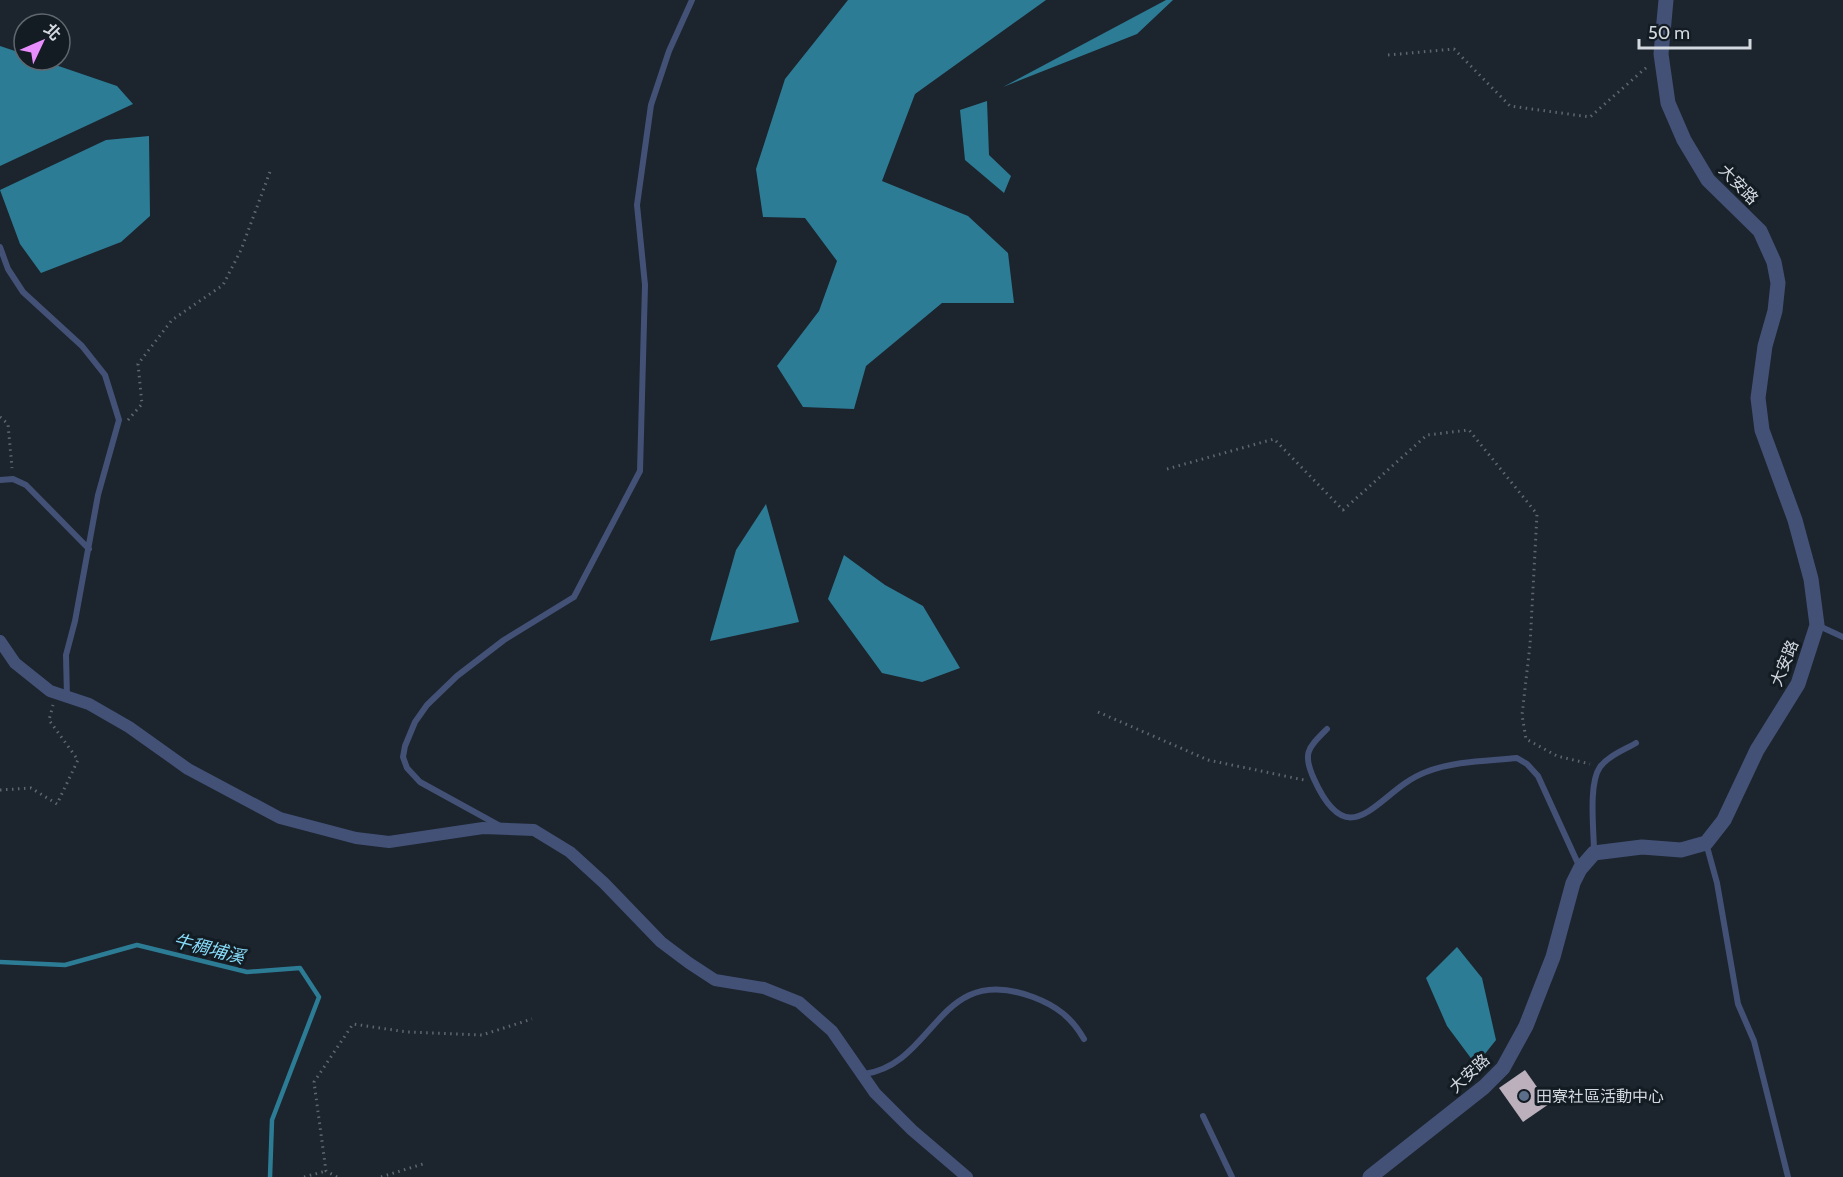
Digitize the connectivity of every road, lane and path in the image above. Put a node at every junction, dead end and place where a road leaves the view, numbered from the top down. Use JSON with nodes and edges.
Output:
{"nodes":[{"id":1,"x":692,"y":0,"type":"edge"},
{"id":2,"x":1666,"y":0,"type":"edge"},
{"id":3,"x":1661,"y":54,"type":"junction"},
{"id":4,"x":1388,"y":55,"type":"dead end"},
{"id":5,"x":272,"y":168,"type":"dead end"},
{"id":6,"x":0,"y":247,"type":"edge"},
{"id":7,"x":0,"y":417,"type":"edge"},
{"id":8,"x":115,"y":437,"type":"junction"},
{"id":9,"x":1167,"y":469,"type":"dead end"},
{"id":10,"x":13,"y":479,"type":"junction"},
{"id":11,"x":0,"y":480,"type":"edge"},
{"id":12,"x":89,"y":549,"type":"junction"},
{"id":13,"x":1817,"y":625,"type":"junction"},
{"id":14,"x":1843,"y":637,"type":"edge"},
{"id":15,"x":0,"y":641,"type":"edge"},
{"id":16,"x":62,"y":696,"type":"junction"},
{"id":17,"x":1098,"y":712,"type":"dead end"},
{"id":18,"x":1327,"y":729,"type":"dead end"},
{"id":19,"x":1636,"y":743,"type":"dead end"},
{"id":20,"x":1599,"y":768,"type":"junction"},
{"id":21,"x":1315,"y":782,"type":"junction"},
{"id":22,"x":0,"y":790,"type":"edge"},
{"id":23,"x":506,"y":830,"type":"junction"},
{"id":24,"x":1706,"y":843,"type":"junction"},
{"id":25,"x":1594,"y":853,"type":"junction"},
{"id":26,"x":1580,"y":869,"type":"junction"},
{"id":27,"x":532,"y":1019,"type":"dead end"},
{"id":28,"x":1084,"y":1040,"type":"dead end"},
{"id":29,"x":864,"y":1074,"type":"junction"},
{"id":30,"x":1203,"y":1116,"type":"dead end"},
{"id":31,"x":426,"y":1163,"type":"dead end"},
{"id":32,"x":326,"y":1171,"type":"junction"},
{"id":33,"x":304,"y":1177,"type":"edge"},
{"id":34,"x":337,"y":1177,"type":"edge"},
{"id":35,"x":381,"y":1177,"type":"edge"},
{"id":36,"x":967,"y":1177,"type":"edge"},
{"id":37,"x":1232,"y":1177,"type":"edge"},
{"id":38,"x":1370,"y":1177,"type":"edge"},
{"id":39,"x":1788,"y":1177,"type":"edge"}],
"edges":[{"from":1,"to":23,"type":"lane"},
{"from":2,"to":3,"type":"street","name":"大安路"},
{"from":3,"to":4,"type":"path"},
{"from":3,"to":13,"type":"street","name":"大安路"},
{"from":5,"to":8,"type":"path"},
{"from":6,"to":8,"type":"lane"},
{"from":7,"to":10,"type":"path"},
{"from":8,"to":12,"type":"lane"},
{"from":9,"to":20,"type":"path"},
{"from":10,"to":11,"type":"lane"},
{"from":10,"to":12,"type":"lane"},
{"from":12,"to":16,"type":"lane"},
{"from":13,"to":14,"type":"lane"},
{"from":13,"to":24,"type":"street","name":"大安路"},
{"from":15,"to":16,"type":"street"},
{"from":16,"to":22,"type":"path"},
{"from":16,"to":23,"type":"street"},
{"from":17,"to":21,"type":"path"},
{"from":18,"to":21,"type":"lane"},
{"from":19,"to":20,"type":"lane"},
{"from":20,"to":25,"type":"lane"},
{"from":21,"to":26,"type":"lane"},
{"from":23,"to":29,"type":"street"},
{"from":24,"to":25,"type":"street"},
{"from":24,"to":39,"type":"lane"},
{"from":25,"to":26,"type":"street","name":"大安路"},
{"from":26,"to":38,"type":"street","name":"大安路"},
{"from":27,"to":32,"type":"path"},
{"from":28,"to":29,"type":"lane"},
{"from":29,"to":36,"type":"street"},
{"from":30,"to":37,"type":"lane"},
{"from":31,"to":35,"type":"path"},
{"from":32,"to":33,"type":"path"},
{"from":32,"to":34,"type":"path"}]}
